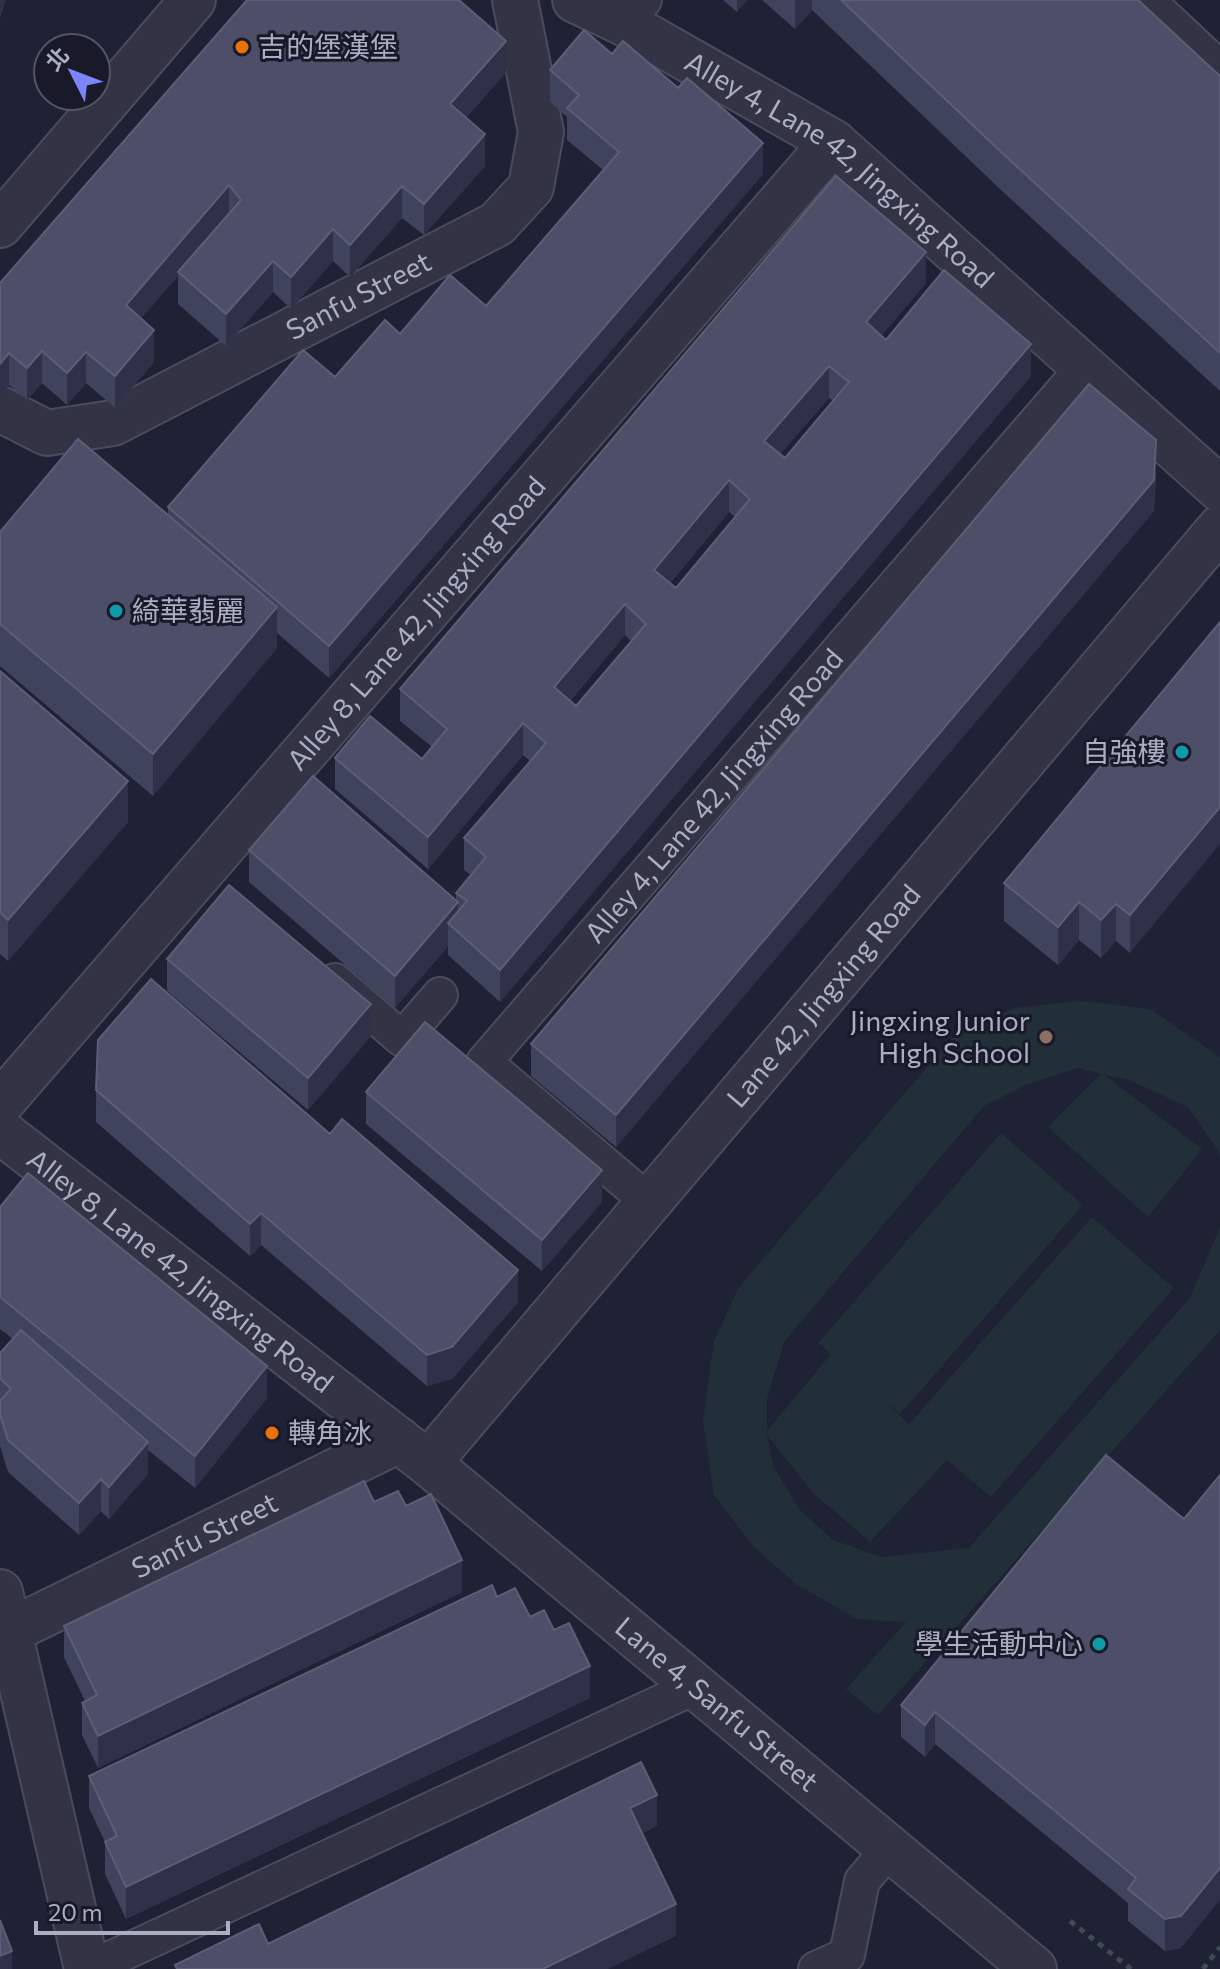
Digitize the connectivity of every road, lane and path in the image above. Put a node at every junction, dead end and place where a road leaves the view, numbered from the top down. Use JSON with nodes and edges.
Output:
{"nodes":[{"id":1,"x":193,"y":0,"type":"edge"},
{"id":2,"x":515,"y":0,"type":"edge"},
{"id":3,"x":575,"y":0,"type":"edge"},
{"id":4,"x":1147,"y":0,"type":"edge"},
{"id":5,"x":634,"y":11,"type":"edge"},
{"id":6,"x":1220,"y":69,"type":"edge"},
{"id":7,"x":833,"y":142,"type":"junction"},
{"id":8,"x":0,"y":225,"type":"edge"},
{"id":9,"x":1084,"y":367,"type":"junction"},
{"id":10,"x":0,"y":409,"type":"edge"},
{"id":11,"x":1220,"y":489,"type":"edge"},
{"id":12,"x":1220,"y":528,"type":"edge"},
{"id":13,"x":309,"y":959,"type":"edge"},
{"id":14,"x":440,"y":995,"type":"dead end"},
{"id":15,"x":0,"y":1104,"type":"edge"},
{"id":16,"x":0,"y":1131,"type":"edge"},
{"id":17,"x":649,"y":1202,"type":"junction"},
{"id":18,"x":414,"y":1451,"type":"junction"},
{"id":19,"x":3,"y":1620,"type":"edge"},
{"id":20,"x":694,"y":1687,"type":"junction"},
{"id":21,"x":891,"y":1847,"type":"junction"},
{"id":22,"x":1220,"y":1947,"type":"edge"},
{"id":23,"x":88,"y":1969,"type":"edge"},
{"id":24,"x":816,"y":1969,"type":"edge"},
{"id":25,"x":1034,"y":1969,"type":"edge"},
{"id":26,"x":1203,"y":1969,"type":"edge"}],
"edges":[{"from":1,"to":8,"type":"street"},
{"from":2,"to":10,"type":"street","name":"Sanfu Street"},
{"from":3,"to":5,"type":"street","name":"Alley 4, Lane 42, Jingxing Road"},
{"from":4,"to":6,"type":"lane"},
{"from":5,"to":7,"type":"street","name":"Alley 4, Lane 42, Jingxing Road"},
{"from":7,"to":9,"type":"street","name":"Alley 4, Lane 42, Jingxing Road"},
{"from":7,"to":15,"type":"street","name":"Alley 8, Lane 42, Jingxing Road"},
{"from":9,"to":11,"type":"street","name":"Alley 4, Lane 42, Jingxing Road"},
{"from":9,"to":17,"type":"lane","name":"Alley 4, Lane 42, Jingxing Road"},
{"from":12,"to":17,"type":"street","name":"Lane 42, Jingxing Road"},
{"from":13,"to":14,"type":"lane"},
{"from":16,"to":18,"type":"street","name":"Alley 8, Lane 42, Jingxing Road"},
{"from":17,"to":18,"type":"street","name":"Lane 42, Jingxing Road"},
{"from":18,"to":19,"type":"street","name":"Sanfu Street"},
{"from":18,"to":20,"type":"street","name":"Lane 4, Sanfu Street"},
{"from":19,"to":23,"type":"street","name":"Sanfu Street"},
{"from":20,"to":21,"type":"street","name":"Lane 4, Sanfu Street"},
{"from":20,"to":23,"type":"lane"},
{"from":21,"to":24,"type":"lane"},
{"from":21,"to":25,"type":"street","name":"Lane 4, Sanfu Street"},
{"from":22,"to":26,"type":"path"}]}
